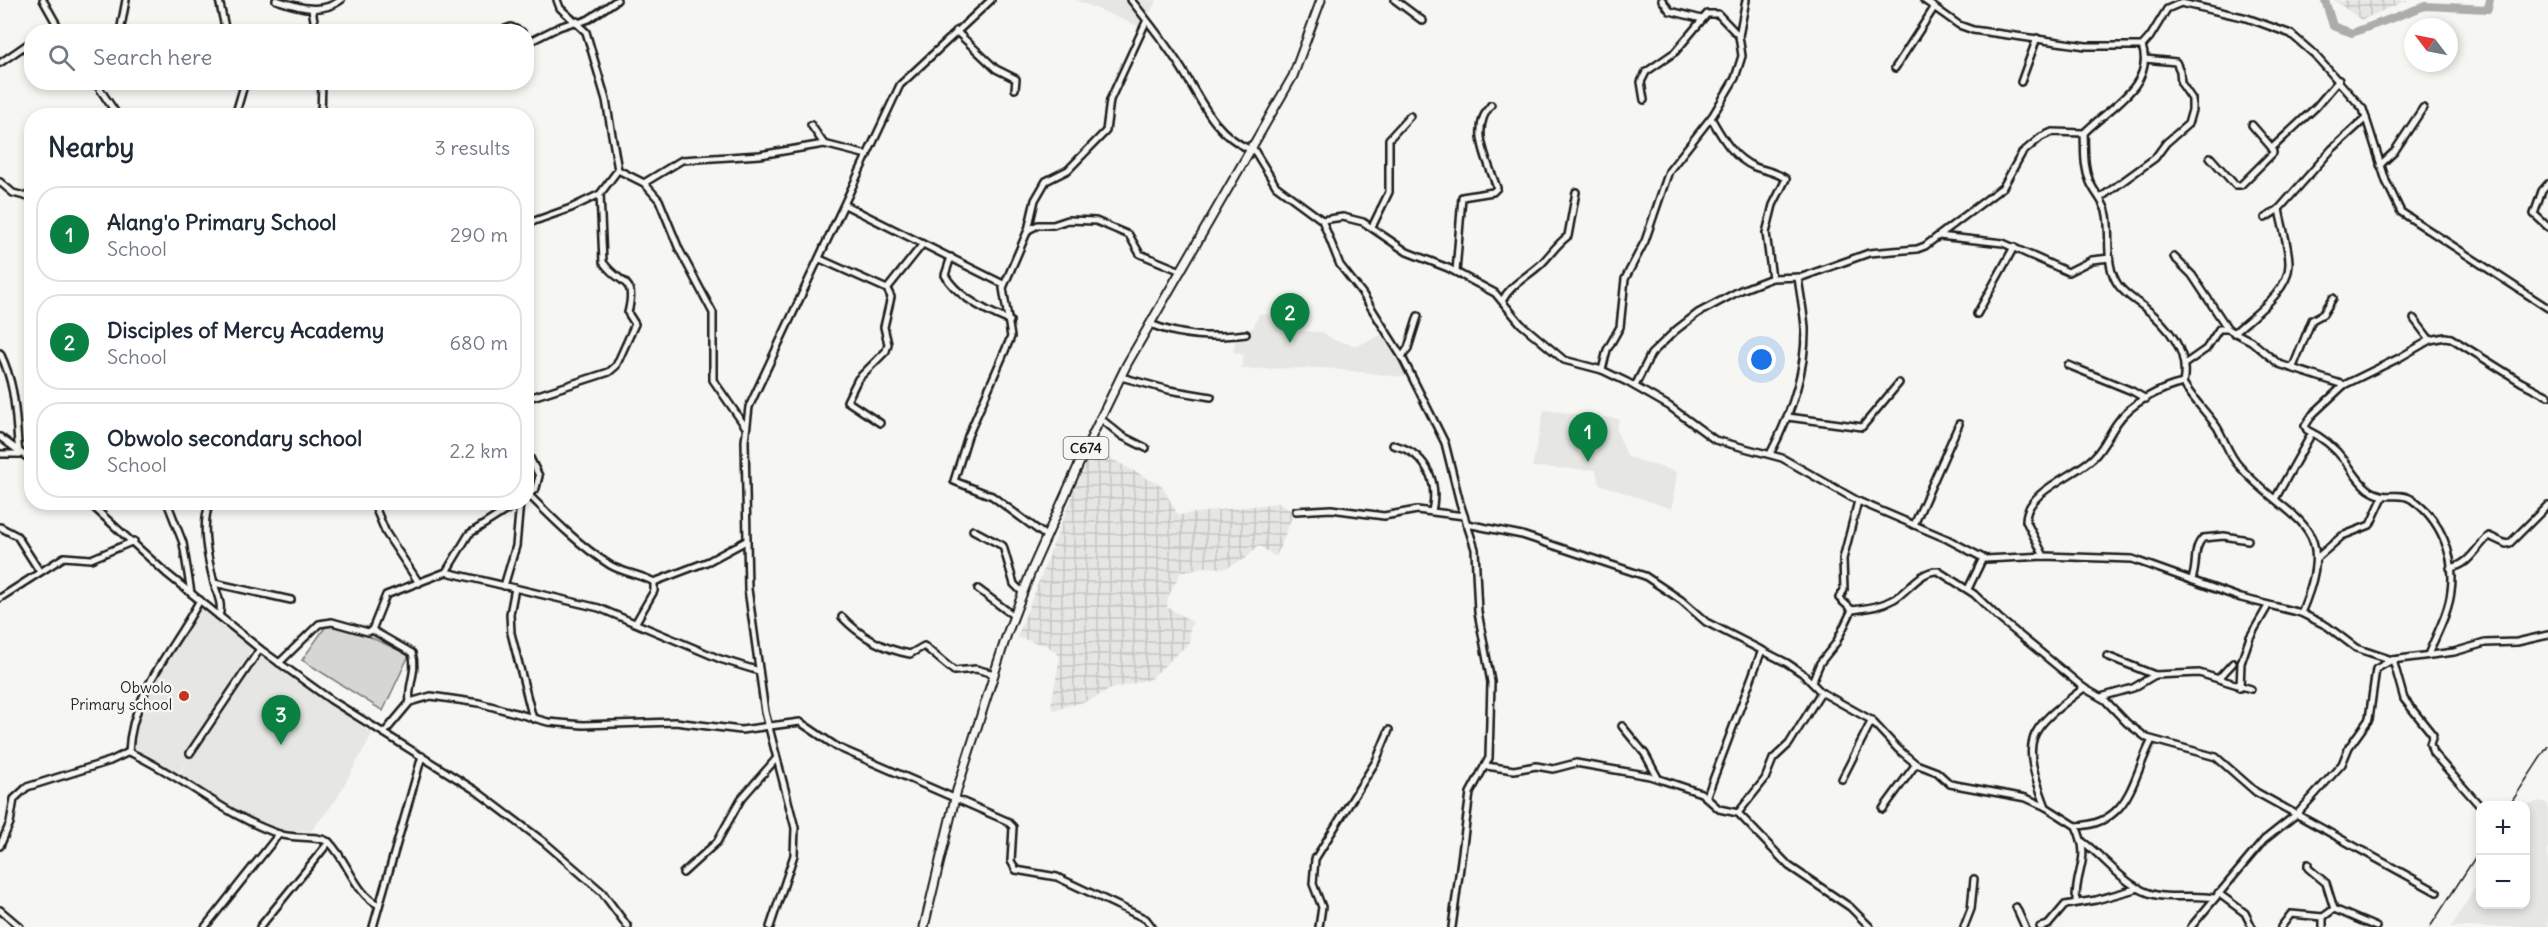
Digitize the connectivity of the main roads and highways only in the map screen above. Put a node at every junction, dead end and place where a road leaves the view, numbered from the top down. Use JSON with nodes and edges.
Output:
{"nodes":[{"id":1,"x":1321,"y":0,"type":"edge"},
{"id":2,"x":924,"y":927,"type":"edge"}],
"edges":[{"from":1,"to":2,"type":"main road","number":"C674"}]}
